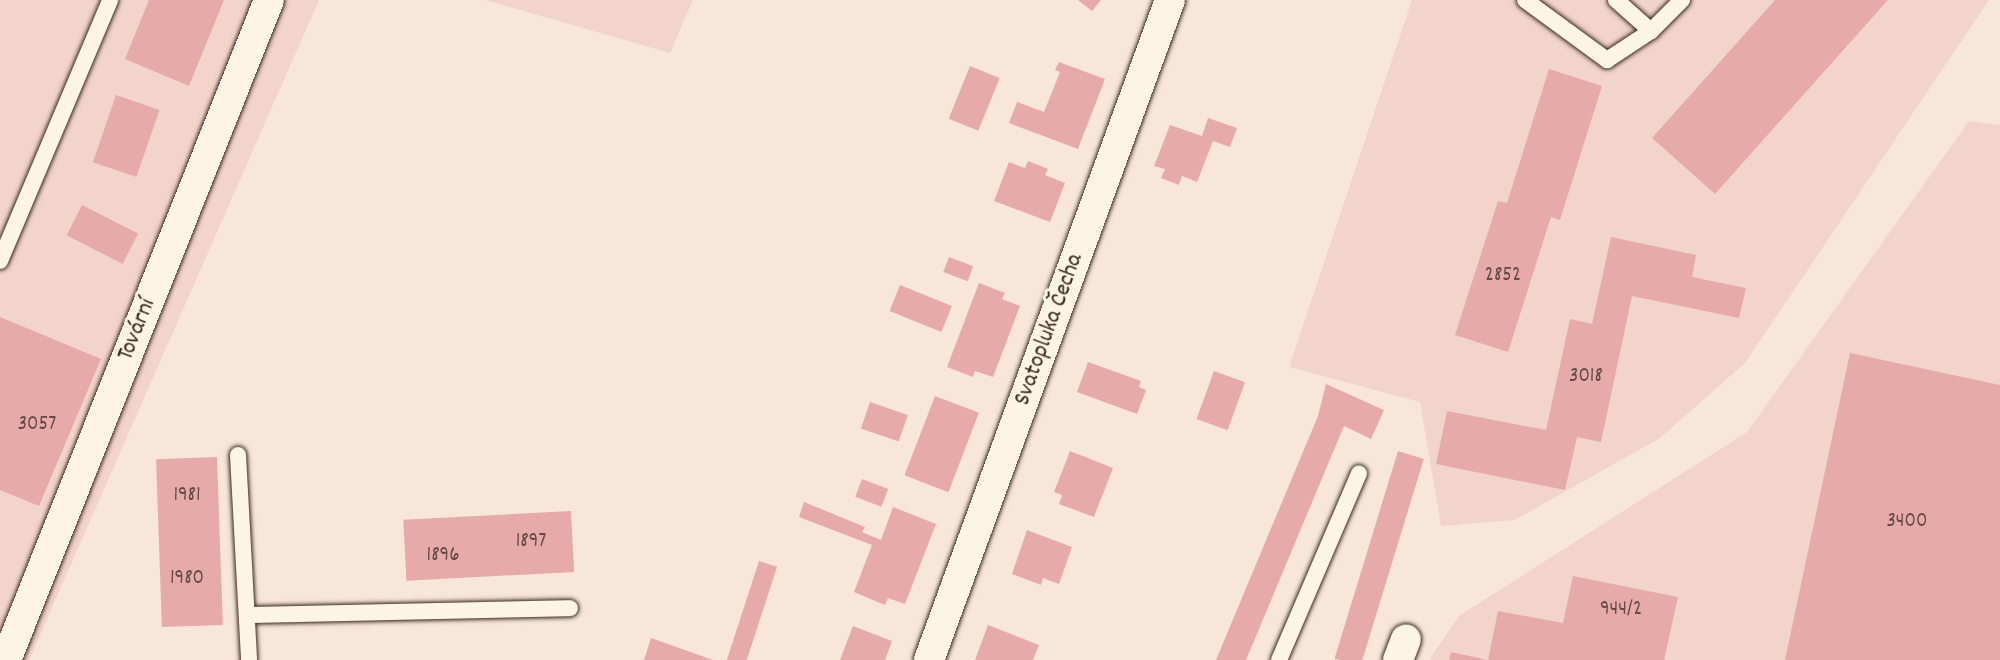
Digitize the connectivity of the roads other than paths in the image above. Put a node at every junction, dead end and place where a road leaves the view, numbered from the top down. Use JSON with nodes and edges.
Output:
{"nodes":[{"id":1,"x":110,"y":0,"type":"edge"},
{"id":2,"x":269,"y":0,"type":"edge"},
{"id":3,"x":1170,"y":0,"type":"edge"},
{"id":4,"x":1525,"y":0,"type":"edge"},
{"id":5,"x":1616,"y":0,"type":"edge"},
{"id":6,"x":1682,"y":0,"type":"edge"},
{"id":7,"x":1651,"y":31,"type":"junction"},
{"id":8,"x":0,"y":261,"type":"edge"},
{"id":9,"x":239,"y":455,"type":"dead end"},
{"id":10,"x":1359,"y":473,"type":"dead end"},
{"id":11,"x":570,"y":608,"type":"dead end"},
{"id":12,"x":248,"y":615,"type":"junction"},
{"id":13,"x":6,"y":660,"type":"edge"},
{"id":14,"x":249,"y":660,"type":"edge"},
{"id":15,"x":929,"y":660,"type":"edge"},
{"id":16,"x":1279,"y":660,"type":"edge"}],
"edges":[{"from":1,"to":8,"type":"lane"},
{"from":2,"to":13,"type":"street","name":"Tovární"},
{"from":3,"to":15,"type":"street","name":"Svatopluka Čecha"},
{"from":4,"to":7,"type":"lane"},
{"from":5,"to":7,"type":"lane"},
{"from":6,"to":7,"type":"lane"},
{"from":9,"to":12,"type":"lane"},
{"from":10,"to":16,"type":"lane"},
{"from":11,"to":12,"type":"lane"},
{"from":12,"to":14,"type":"lane"}]}
